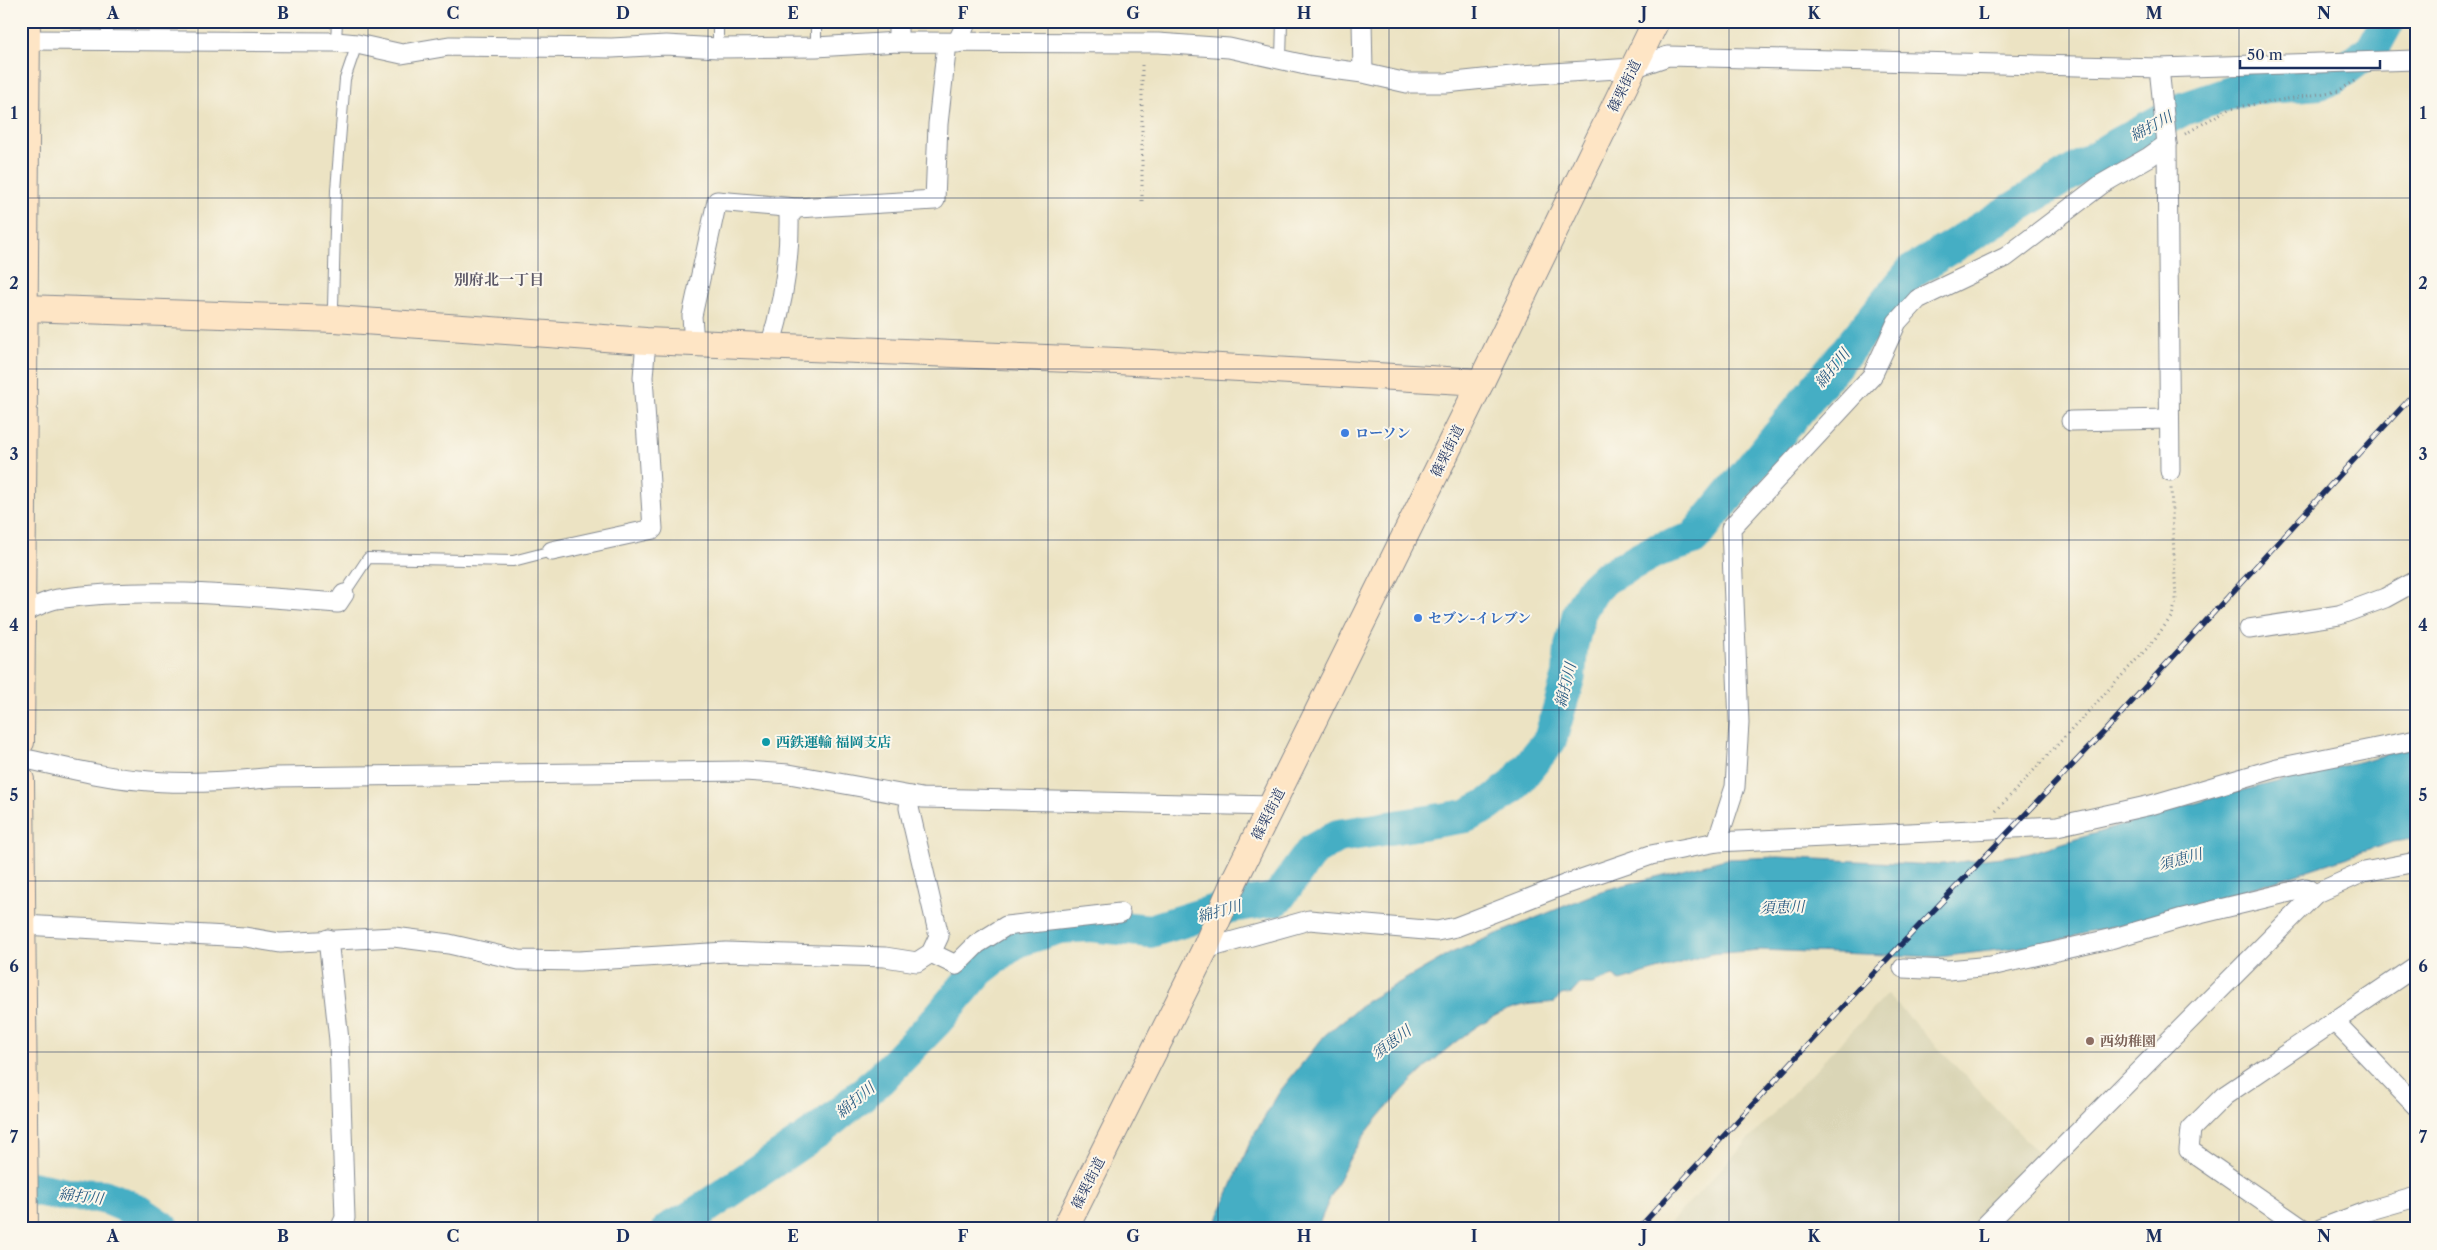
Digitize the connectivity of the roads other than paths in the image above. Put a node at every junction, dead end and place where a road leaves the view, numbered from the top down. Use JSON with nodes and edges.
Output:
{"nodes":[{"id":1,"x":337,"y":21,"type":"edge"},
{"id":2,"x":718,"y":21,"type":"edge"},
{"id":3,"x":816,"y":21,"type":"edge"},
{"id":4,"x":898,"y":21,"type":"edge"},
{"id":5,"x":967,"y":21,"type":"edge"},
{"id":6,"x":1282,"y":21,"type":"edge"},
{"id":7,"x":1362,"y":21,"type":"edge"},
{"id":8,"x":1656,"y":21,"type":"edge"},
{"id":9,"x":27,"y":31,"type":"edge"},
{"id":10,"x":336,"y":42,"type":"junction"},
{"id":11,"x":898,"y":42,"type":"junction"},
{"id":12,"x":952,"y":43,"type":"junction"},
{"id":13,"x":357,"y":44,"type":"junction"},
{"id":14,"x":816,"y":47,"type":"junction"},
{"id":15,"x":718,"y":48,"type":"junction"},
{"id":16,"x":1281,"y":60,"type":"junction"},
{"id":17,"x":2416,"y":60,"type":"edge"},
{"id":18,"x":1633,"y":68,"type":"junction"},
{"id":19,"x":2160,"y":68,"type":"junction"},
{"id":20,"x":1363,"y":73,"type":"junction"},
{"id":21,"x":2166,"y":137,"type":"junction"},
{"id":22,"x":797,"y":208,"type":"junction"},
{"id":23,"x":23,"y":308,"type":"edge"},
{"id":24,"x":335,"y":319,"type":"junction"},
{"id":25,"x":646,"y":341,"type":"junction"},
{"id":26,"x":694,"y":343,"type":"junction"},
{"id":27,"x":770,"y":347,"type":"junction"},
{"id":28,"x":1481,"y":382,"type":"junction"},
{"id":29,"x":2169,"y":419,"type":"junction"},
{"id":30,"x":2071,"y":421,"type":"dead end"},
{"id":31,"x":2170,"y":471,"type":"road end"},
{"id":32,"x":552,"y":551,"type":"joint"},
{"id":33,"x":2416,"y":581,"type":"edge"},
{"id":34,"x":344,"y":594,"type":"joint"},
{"id":35,"x":22,"y":612,"type":"edge"},
{"id":36,"x":2249,"y":629,"type":"dead end"},
{"id":37,"x":2416,"y":740,"type":"edge"},
{"id":38,"x":21,"y":742,"type":"edge"},
{"id":39,"x":21,"y":758,"type":"edge"},
{"id":40,"x":21,"y":780,"type":"edge"},
{"id":41,"x":911,"y":796,"type":"junction"},
{"id":42,"x":1272,"y":806,"type":"junction"},
{"id":43,"x":1717,"y":842,"type":"junction"},
{"id":44,"x":2416,"y":862,"type":"edge"},
{"id":45,"x":2315,"y":894,"type":"junction"},
{"id":46,"x":1120,"y":912,"type":"dead end"},
{"id":47,"x":23,"y":925,"type":"junction"},
{"id":48,"x":328,"y":939,"type":"junction"},
{"id":49,"x":1205,"y":949,"type":"junction"},
{"id":50,"x":931,"y":953,"type":"junction"},
{"id":51,"x":2416,"y":966,"type":"edge"},
{"id":52,"x":1903,"y":968,"type":"dead end"},
{"id":53,"x":2334,"y":1021,"type":"junction"},
{"id":54,"x":2416,"y":1106,"type":"edge"},
{"id":55,"x":2416,"y":1197,"type":"edge"},
{"id":56,"x":25,"y":1229,"type":"edge"},
{"id":57,"x":340,"y":1229,"type":"edge"},
{"id":58,"x":1065,"y":1229,"type":"edge"},
{"id":59,"x":1982,"y":1229,"type":"edge"},
{"id":60,"x":2303,"y":1229,"type":"edge"},
{"id":61,"x":2320,"y":1229,"type":"edge"}],
"edges":[{"from":1,"to":10,"type":"lane"},
{"from":2,"to":15,"type":"lane"},
{"from":3,"to":14,"type":"lane"},
{"from":4,"to":11,"type":"street"},
{"from":5,"to":12,"type":"street"},
{"from":6,"to":16,"type":"lane"},
{"from":7,"to":20,"type":"street"},
{"from":8,"to":18,"type":"street","name":"篠栗街道"},
{"from":9,"to":10,"type":"street"},
{"from":9,"to":23,"type":"street"},
{"from":10,"to":13,"type":"street"},
{"from":11,"to":12,"type":"street"},
{"from":11,"to":14,"type":"street"},
{"from":12,"to":16,"type":"street"},
{"from":12,"to":22,"type":"street"},
{"from":13,"to":15,"type":"street"},
{"from":13,"to":24,"type":"lane"},
{"from":14,"to":15,"type":"street"},
{"from":16,"to":20,"type":"street"},
{"from":17,"to":19,"type":"street"},
{"from":18,"to":19,"type":"street"},
{"from":18,"to":20,"type":"street"},
{"from":18,"to":28,"type":"street","name":"篠栗街道"},
{"from":19,"to":21,"type":"street"},
{"from":21,"to":29,"type":"street"},
{"from":21,"to":43,"type":"street"},
{"from":22,"to":26,"type":"street"},
{"from":22,"to":27,"type":"street"},
{"from":23,"to":24,"type":"street"},
{"from":23,"to":35,"type":"street"},
{"from":24,"to":25,"type":"street"},
{"from":25,"to":26,"type":"street"},
{"from":25,"to":32,"type":"street"},
{"from":26,"to":27,"type":"street"},
{"from":27,"to":28,"type":"street"},
{"from":28,"to":42,"type":"street","name":"篠栗街道"},
{"from":29,"to":30,"type":"street"},
{"from":29,"to":31,"type":"street"},
{"from":32,"to":34,"type":"lane"},
{"from":33,"to":36,"type":"street"},
{"from":34,"to":35,"type":"street"},
{"from":35,"to":38,"type":"street"},
{"from":37,"to":43,"type":"street"},
{"from":39,"to":41,"type":"street"},
{"from":40,"to":47,"type":"street"},
{"from":41,"to":42,"type":"street"},
{"from":41,"to":50,"type":"street"},
{"from":42,"to":49,"type":"street","name":"篠栗街道"},
{"from":43,"to":49,"type":"street"},
{"from":44,"to":45,"type":"street"},
{"from":45,"to":52,"type":"street"},
{"from":45,"to":59,"type":"street"},
{"from":46,"to":50,"type":"street"},
{"from":47,"to":48,"type":"street"},
{"from":47,"to":56,"type":"street"},
{"from":48,"to":50,"type":"street"},
{"from":48,"to":57,"type":"street"},
{"from":49,"to":58,"type":"street","name":"篠栗街道"},
{"from":51,"to":53,"type":"street"},
{"from":53,"to":54,"type":"street"},
{"from":53,"to":60,"type":"street"},
{"from":55,"to":61,"type":"street"}]}
